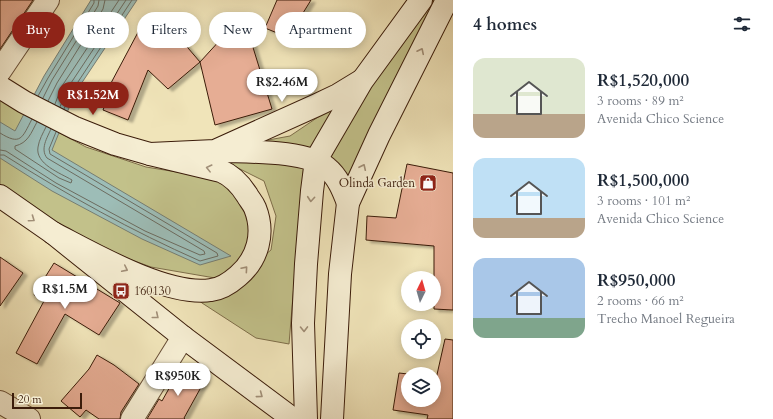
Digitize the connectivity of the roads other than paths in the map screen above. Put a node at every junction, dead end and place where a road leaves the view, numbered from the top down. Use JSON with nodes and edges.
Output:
{"nodes":[{"id":1,"x":48,"y":0,"type":"edge"},
{"id":2,"x":421,"y":0,"type":"edge"},
{"id":3,"x":447,"y":0,"type":"edge"},
{"id":4,"x":0,"y":70,"type":"edge"},
{"id":5,"x":362,"y":81,"type":"junction"},
{"id":6,"x":0,"y":87,"type":"edge"},
{"id":7,"x":215,"y":151,"type":"junction"},
{"id":8,"x":150,"y":154,"type":"junction"},
{"id":9,"x":316,"y":160,"type":"junction"},
{"id":10,"x":0,"y":196,"type":"edge"},
{"id":11,"x":348,"y":202,"type":"junction"},
{"id":12,"x":53,"y":233,"type":"junction"},
{"id":13,"x":183,"y":337,"type":"junction"},
{"id":14,"x":0,"y":402,"type":"edge"},
{"id":15,"x":29,"y":419,"type":"edge"},
{"id":16,"x":132,"y":419,"type":"edge"},
{"id":17,"x":293,"y":419,"type":"edge"},
{"id":18,"x":306,"y":419,"type":"edge"},
{"id":19,"x":332,"y":419,"type":"edge"}],
"edges":[{"from":1,"to":4,"type":"main road"},
{"from":2,"to":5,"type":"main road"},
{"from":11,"to":3,"type":"main road","one_way":true},
{"from":5,"to":7,"type":"main road"},
{"from":5,"to":9,"type":"main road"},
{"from":6,"to":8,"type":"main road"},
{"from":7,"to":8,"type":"main road"},
{"from":7,"to":9,"type":"main road"},
{"from":12,"to":8,"type":"main road","one_way":true},
{"from":9,"to":11,"type":"main road"},
{"from":9,"to":18,"type":"main road","one_way":true},
{"from":10,"to":12,"type":"main road","one_way":true},
{"from":11,"to":19,"type":"main road"},
{"from":12,"to":13,"type":"main road","one_way":true},
{"from":13,"to":16,"type":"main road"},
{"from":13,"to":17,"type":"main road","one_way":true},
{"from":14,"to":15,"type":"main road"}]}
